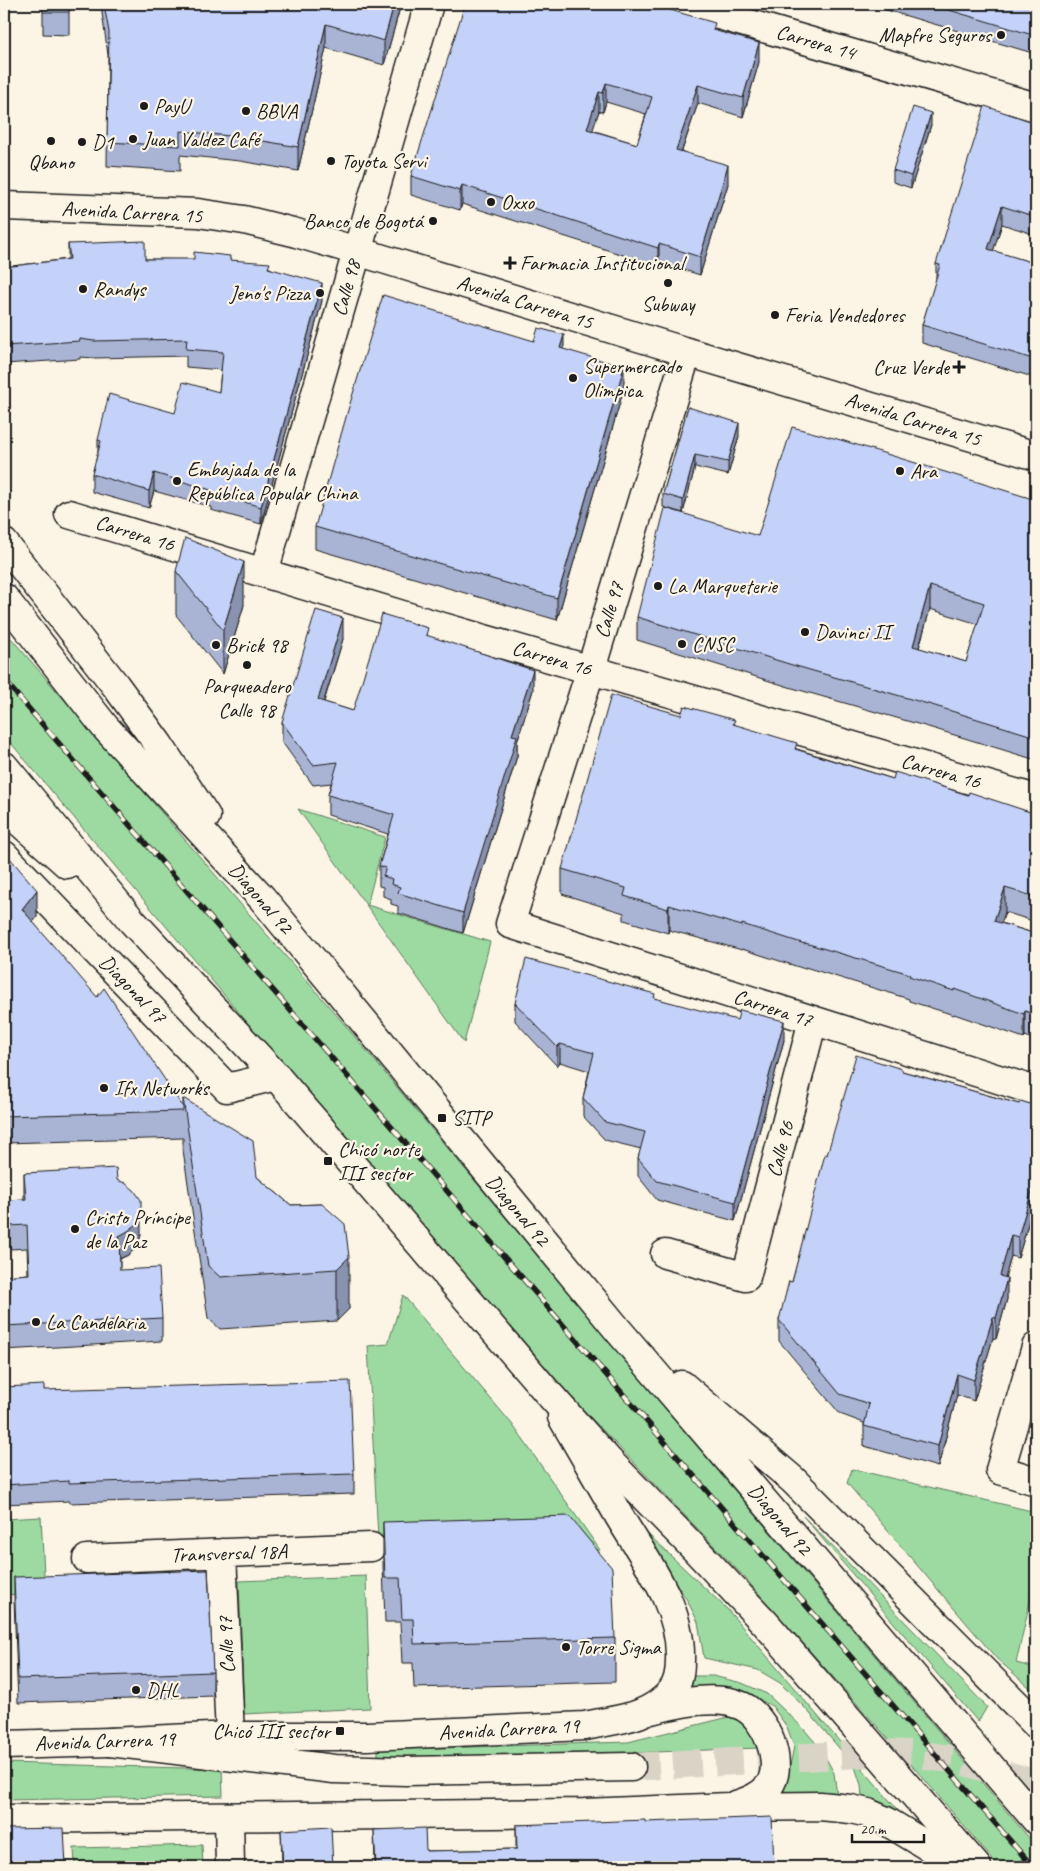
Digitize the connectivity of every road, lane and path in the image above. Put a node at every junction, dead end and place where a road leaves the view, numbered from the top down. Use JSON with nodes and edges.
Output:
{"nodes":[{"id":1,"x":429,"y":4,"type":"edge"},
{"id":2,"x":681,"y":4,"type":"edge"},
{"id":3,"x":1036,"y":107,"type":"edge"},
{"id":4,"x":4,"y":206,"type":"edge"},
{"id":5,"x":357,"y":251,"type":"junction"},
{"id":6,"x":687,"y":352,"type":"junction"},
{"id":7,"x":1036,"y":456,"type":"edge"},
{"id":8,"x":69,"y":514,"type":"dead end"},
{"id":9,"x":4,"y":543,"type":"edge"},
{"id":10,"x":264,"y":572,"type":"junction"},
{"id":11,"x":4,"y":598,"type":"edge"},
{"id":12,"x":591,"y":669,"type":"junction"},
{"id":13,"x":4,"y":766,"type":"edge"},
{"id":14,"x":1036,"y":799,"type":"edge"},
{"id":15,"x":4,"y":808,"type":"edge"},
{"id":16,"x":4,"y":854,"type":"edge"},
{"id":17,"x":262,"y":898,"type":"junction"},
{"id":18,"x":132,"y":921,"type":"junction"},
{"id":19,"x":510,"y":924,"type":"joint"},
{"id":20,"x":813,"y":1020,"type":"junction"},
{"id":21,"x":276,"y":1076,"type":"junction"},
{"id":22,"x":1036,"y":1091,"type":"edge"},
{"id":23,"x":665,"y":1254,"type":"dead end"},
{"id":24,"x":618,"y":1330,"type":"junction"},
{"id":25,"x":1036,"y":1348,"type":"edge"},
{"id":26,"x":548,"y":1393,"type":"junction"},
{"id":27,"x":1036,"y":1481,"type":"edge"},
{"id":28,"x":371,"y":1548,"type":"dead end"},
{"id":29,"x":222,"y":1553,"type":"junction"},
{"id":30,"x":87,"y":1559,"type":"dead end"},
{"id":31,"x":650,"y":1710,"type":"junction"},
{"id":32,"x":1036,"y":1724,"type":"edge"},
{"id":33,"x":230,"y":1736,"type":"junction"},
{"id":34,"x":110,"y":1742,"type":"junction"},
{"id":35,"x":4,"y":1745,"type":"edge"},
{"id":36,"x":631,"y":1767,"type":"tunnel mouth"},
{"id":37,"x":729,"y":1807,"type":"junction"},
{"id":38,"x":229,"y":1818,"type":"junction"},
{"id":39,"x":4,"y":1819,"type":"edge"},
{"id":40,"x":1036,"y":1820,"type":"edge"},
{"id":41,"x":230,"y":1867,"type":"edge"},
{"id":42,"x":962,"y":1867,"type":"edge"},
{"id":43,"x":977,"y":1867,"type":"edge"}],
"edges":[{"from":1,"to":5,"type":"main road","name":"Calle 98"},
{"from":2,"to":3,"type":"main road","name":"Carrera 14"},
{"from":4,"to":5,"type":"main road","name":"Avenida Carrera 15"},
{"from":5,"to":6,"type":"main road","name":"Avenida Carrera 15"},
{"from":5,"to":10,"type":"main road","name":"Calle 98"},
{"from":6,"to":7,"type":"main road","name":"Avenida Carrera 15"},
{"from":6,"to":12,"type":"main road","name":"Calle 97"},
{"from":8,"to":10,"type":"main road","name":"Carrera 16"},
{"from":9,"to":17,"type":"main road"},
{"from":10,"to":12,"type":"main road","name":"Carrera 16"},
{"from":11,"to":17,"type":"main road","name":"Diagonal 92"},
{"from":12,"to":14,"type":"main road","name":"Carrera 16"},
{"from":12,"to":19,"type":"main road","name":"Calle 97"},
{"from":13,"to":18,"type":"main road"},
{"from":15,"to":18,"type":"main road"},
{"from":16,"to":21,"type":"main road","name":"Diagonal 97"},
{"from":17,"to":24,"type":"main road","name":"Diagonal 92"},
{"from":18,"to":21,"type":"main road"},
{"from":19,"to":20,"type":"main road","name":"Carrera 17"},
{"from":20,"to":22,"type":"main road","name":"Carrera 17"},
{"from":20,"to":23,"type":"main road","name":"Calle 96"},
{"from":21,"to":26,"type":"main road"},
{"from":24,"to":32,"type":"main road"},
{"from":24,"to":40,"type":"main road","name":"Diagonal 92"},
{"from":25,"to":27,"type":"main road"},
{"from":26,"to":31,"type":"main road","name":"Avenida Carrera 19"},
{"from":26,"to":43,"type":"main road"},
{"from":28,"to":29,"type":"main road","name":"Transversal 18A"},
{"from":29,"to":30,"type":"main road","name":"Transversal 18A"},
{"from":29,"to":33,"type":"main road","name":"Calle 97"},
{"from":31,"to":33,"type":"main road","name":"Avenida Carrera 19"},
{"from":31,"to":37,"type":"main road"},
{"from":33,"to":34,"type":"main road","name":"Avenida Carrera 19"},
{"from":34,"to":35,"type":"main road","name":"Avenida Carrera 19"},
{"from":34,"to":36,"type":"main road"},
{"from":37,"to":38,"type":"main road"},
{"from":37,"to":42,"type":"main road"},
{"from":38,"to":39,"type":"main road"},
{"from":38,"to":41,"type":"main road"}]}
